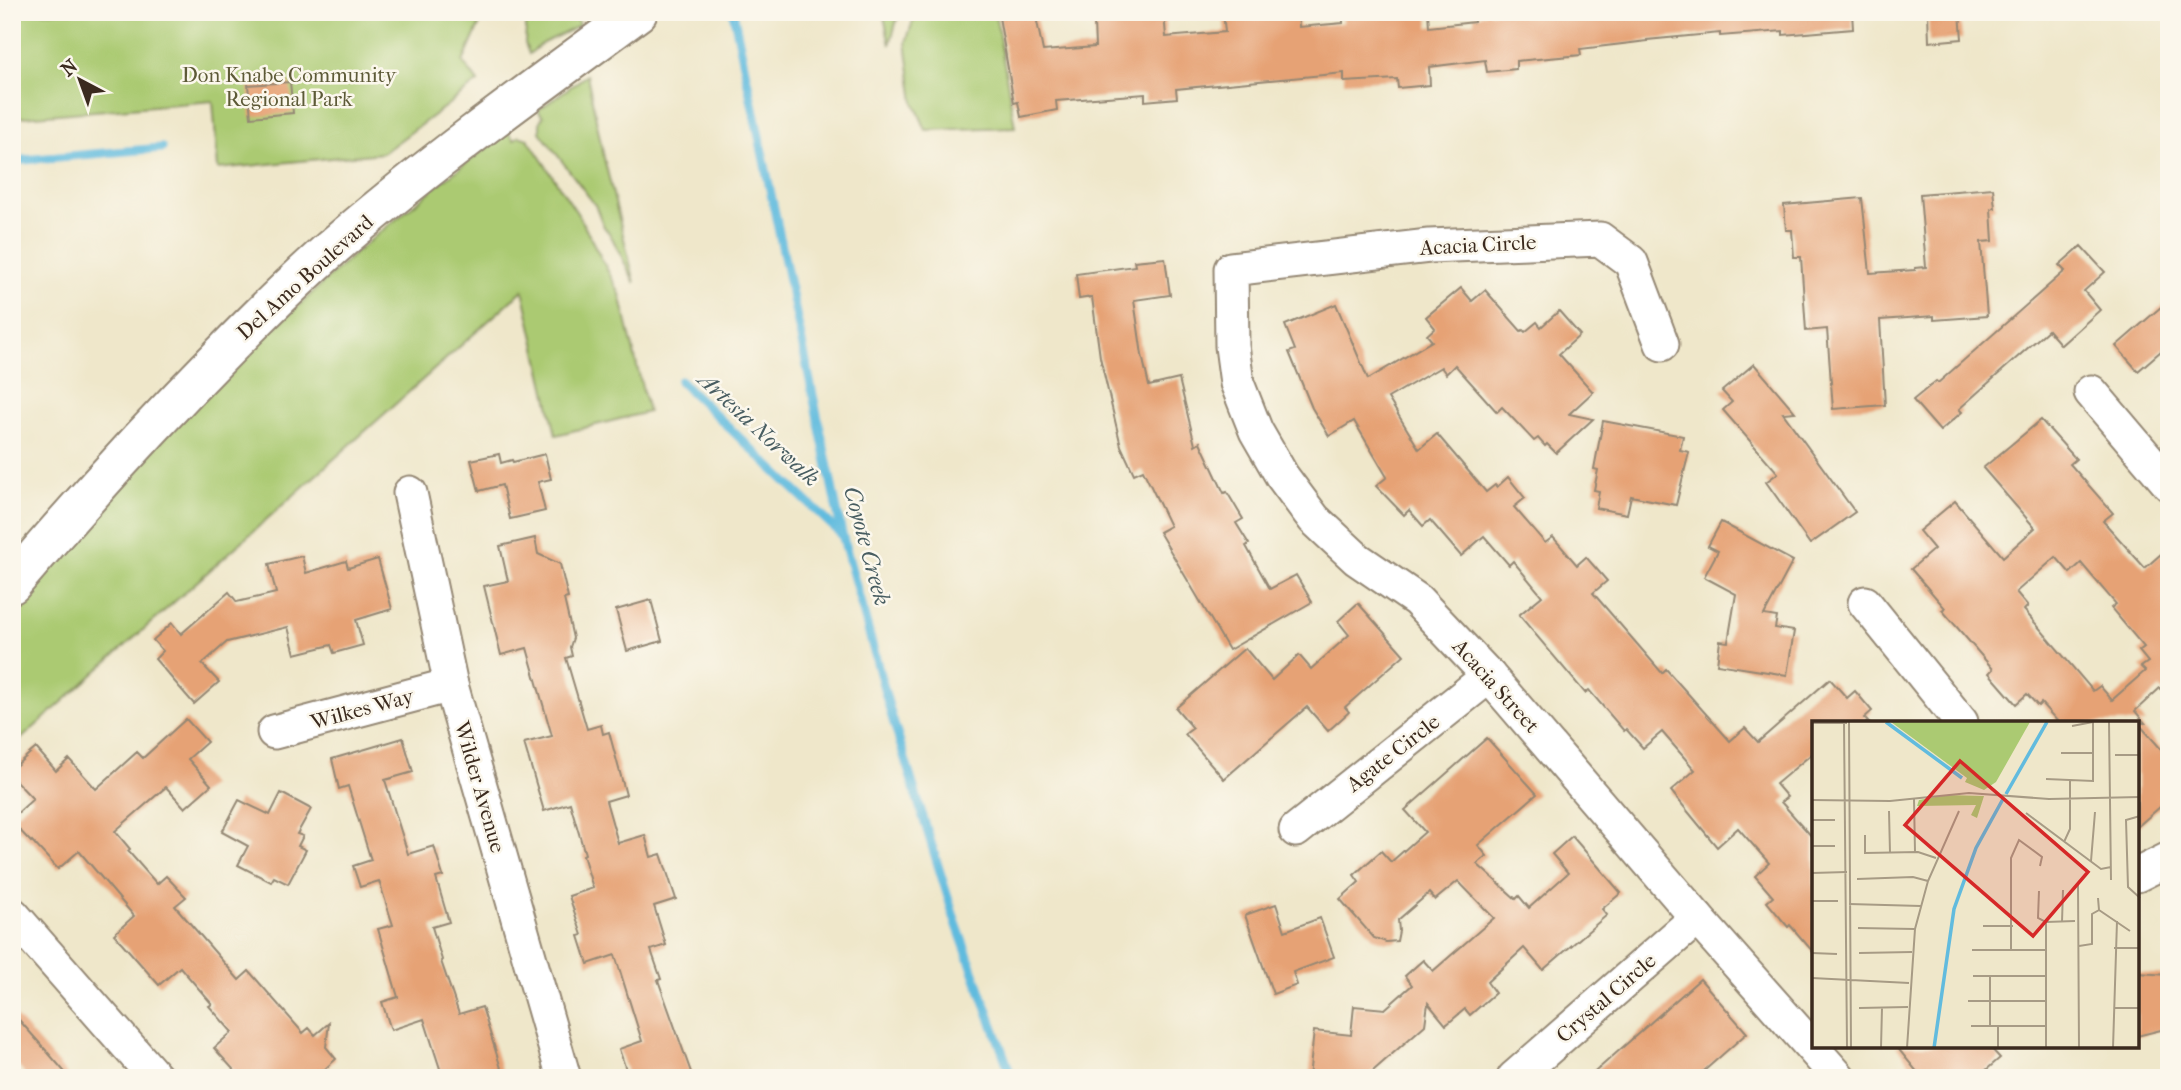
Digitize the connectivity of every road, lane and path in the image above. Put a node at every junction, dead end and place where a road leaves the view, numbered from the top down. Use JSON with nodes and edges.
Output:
{"nodes":[{"id":1,"x":638,"y":12,"type":"edge"},
{"id":2,"x":1231,"y":269,"type":"joint"},
{"id":3,"x":1662,"y":344,"type":"dead end"},
{"id":4,"x":2091,"y":392,"type":"dead end"},
{"id":5,"x":2169,"y":484,"type":"edge"},
{"id":6,"x":410,"y":492,"type":"dead end"},
{"id":7,"x":12,"y":584,"type":"edge"},
{"id":8,"x":1865,"y":603,"type":"dead end"},
{"id":9,"x":1489,"y":676,"type":"junction"},
{"id":10,"x":451,"y":685,"type":"junction"},
{"id":11,"x":1959,"y":721,"type":"edge"},
{"id":12,"x":274,"y":733,"type":"dead end"},
{"id":13,"x":1296,"y":830,"type":"dead end"},
{"id":14,"x":2169,"y":859,"type":"edge"},
{"id":15,"x":2139,"y":874,"type":"edge"},
{"id":16,"x":12,"y":914,"type":"edge"},
{"id":17,"x":1697,"y":918,"type":"junction"},
{"id":18,"x":1812,"y":1048,"type":"edge"},
{"id":19,"x":1812,"y":1048,"type":"edge"},
{"id":20,"x":156,"y":1078,"type":"edge"},
{"id":21,"x":564,"y":1078,"type":"edge"},
{"id":22,"x":1514,"y":1078,"type":"edge"},
{"id":23,"x":1839,"y":1078,"type":"edge"}],
"edges":[{"from":1,"to":7,"type":"main road","name":"Del Amo Boulevard"},
{"from":2,"to":3,"type":"street","name":"Acacia Circle"},
{"from":2,"to":9,"type":"street","name":"Acacia Street"},
{"from":4,"to":5,"type":"street"},
{"from":6,"to":10,"type":"street","name":"Wilder Avenue"},
{"from":8,"to":11,"type":"street"},
{"from":9,"to":13,"type":"street","name":"Agate Circle"},
{"from":9,"to":17,"type":"street","name":"Acacia Street"},
{"from":10,"to":12,"type":"street","name":"Wilkes Way"},
{"from":10,"to":21,"type":"street","name":"Wilder Avenue"},
{"from":14,"to":15,"type":"street"},
{"from":16,"to":20,"type":"street"},
{"from":17,"to":18,"type":"street","name":"Acacia Street"},
{"from":17,"to":22,"type":"street","name":"Crystal Circle"},
{"from":19,"to":23,"type":"street","name":"Acacia Street"}]}
